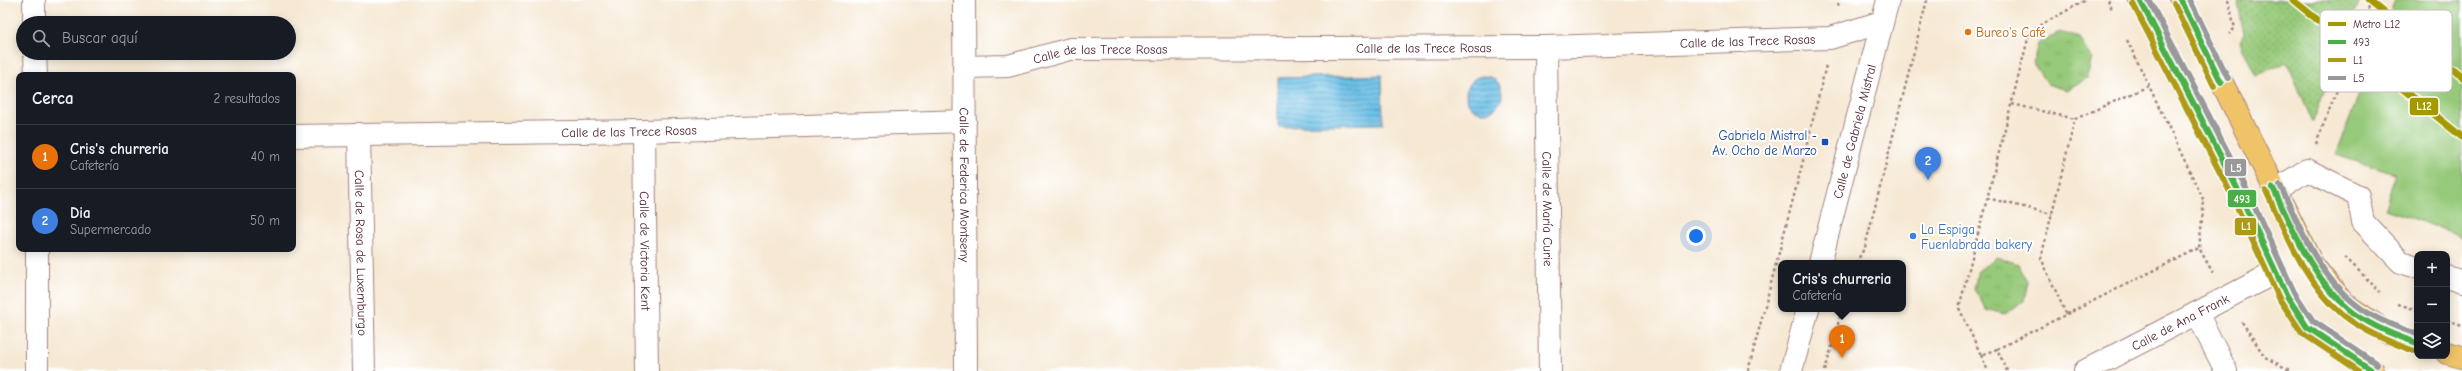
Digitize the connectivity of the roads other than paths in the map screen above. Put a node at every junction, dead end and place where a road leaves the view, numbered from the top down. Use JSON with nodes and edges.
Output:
{"nodes":[{"id":1,"x":34,"y":0,"type":"edge"},
{"id":2,"x":964,"y":0,"type":"edge"},
{"id":3,"x":1888,"y":0,"type":"edge"},
{"id":4,"x":2140,"y":0,"type":"edge"},
{"id":5,"x":2181,"y":0,"type":"edge"},
{"id":6,"x":34,"y":16,"type":"edge"},
{"id":7,"x":1882,"y":22,"type":"junction"},
{"id":8,"x":1546,"y":47,"type":"junction"},
{"id":9,"x":35,"y":60,"type":"edge"},
{"id":10,"x":964,"y":68,"type":"junction"},
{"id":11,"x":36,"y":72,"type":"edge"},
{"id":12,"x":965,"y":121,"type":"junction"},
{"id":13,"x":644,"y":131,"type":"junction"},
{"id":14,"x":359,"y":134,"type":"junction"},
{"id":15,"x":296,"y":136,"type":"edge"},
{"id":16,"x":2275,"y":191,"type":"junction"},
{"id":17,"x":37,"y":252,"type":"edge"},
{"id":18,"x":1821,"y":260,"type":"edge"},
{"id":19,"x":2414,"y":266,"type":"edge"},
{"id":20,"x":2276,"y":272,"type":"junction"},
{"id":21,"x":2450,"y":278,"type":"edge"},
{"id":22,"x":2462,"y":282,"type":"edge"},
{"id":23,"x":1807,"y":312,"type":"edge"},
{"id":24,"x":2197,"y":313,"type":"junction"},
{"id":25,"x":2414,"y":342,"type":"edge"},
{"id":26,"x":2450,"y":354,"type":"edge"},
{"id":27,"x":2462,"y":356,"type":"edge"},
{"id":28,"x":37,"y":371,"type":"edge"},
{"id":29,"x":364,"y":371,"type":"edge"},
{"id":30,"x":647,"y":371,"type":"edge"},
{"id":31,"x":966,"y":371,"type":"edge"},
{"id":32,"x":1550,"y":371,"type":"edge"},
{"id":33,"x":1792,"y":371,"type":"edge"},
{"id":34,"x":2085,"y":371,"type":"edge"},
{"id":35,"x":2226,"y":371,"type":"edge"},
{"id":36,"x":2373,"y":371,"type":"edge"}],
"edges":[{"from":1,"to":6,"type":"street"},
{"from":2,"to":10,"type":"street","name":"Calle de Federica Montseny"},
{"from":3,"to":7,"type":"street","name":"Calle de Gabriela Mistral"},
{"from":4,"to":20,"type":"main road"},
{"from":5,"to":16,"type":"main road"},
{"from":7,"to":8,"type":"street","name":"Calle de las Trece Rosas"},
{"from":7,"to":18,"type":"street","name":"Calle de Gabriela Mistral"},
{"from":8,"to":10,"type":"street","name":"Calle de las Trece Rosas"},
{"from":8,"to":32,"type":"street","name":"Calle de María Curie"},
{"from":9,"to":11,"type":"street"},
{"from":10,"to":12,"type":"street","name":"Calle de Federica Montseny"},
{"from":12,"to":13,"type":"street","name":"Calle de las Trece Rosas"},
{"from":12,"to":31,"type":"street","name":"Calle de Federica Montseny"},
{"from":13,"to":14,"type":"street","name":"Calle de las Trece Rosas"},
{"from":13,"to":30,"type":"street","name":"Calle de Victoria Kent"},
{"from":14,"to":15,"type":"street","name":"Calle de las Trece Rosas"},
{"from":14,"to":29,"type":"street","name":"Calle de Rosa de Luxemburgo"},
{"from":16,"to":19,"type":"street"},
{"from":16,"to":25,"type":"main road"},
{"from":17,"to":28,"type":"street"},
{"from":20,"to":24,"type":"street","name":"Calle de Ana Frank"},
{"from":20,"to":36,"type":"main road"},
{"from":21,"to":22,"type":"street"},
{"from":23,"to":33,"type":"street"},
{"from":24,"to":34,"type":"street","name":"Calle de Ana Frank"},
{"from":24,"to":35,"type":"street"},
{"from":26,"to":27,"type":"main road"}]}
